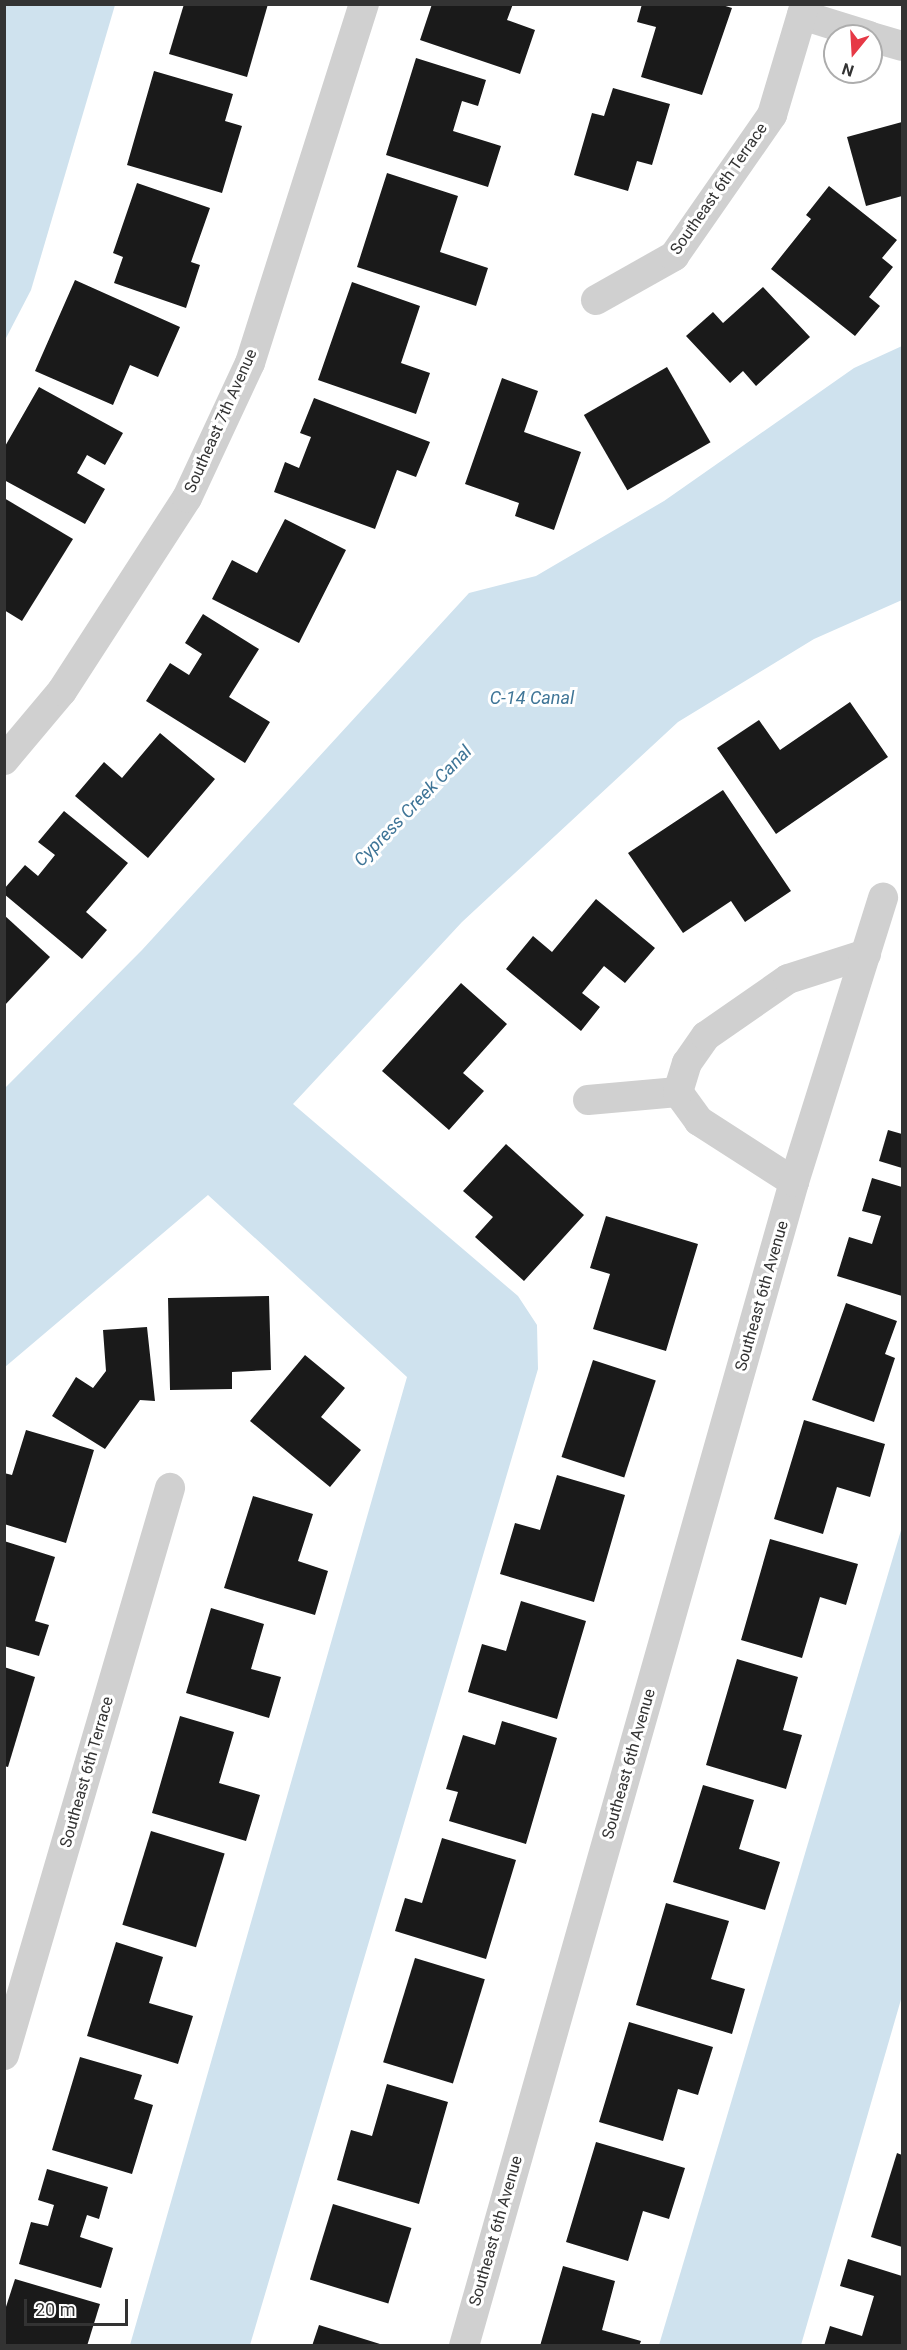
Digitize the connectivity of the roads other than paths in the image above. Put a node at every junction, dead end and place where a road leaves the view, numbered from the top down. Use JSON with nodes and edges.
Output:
{"nodes":[{"id":1,"x":364,"y":4,"type":"edge"},
{"id":2,"x":804,"y":10,"type":"edge"},
{"id":3,"x":840,"y":24,"type":"edge"},
{"id":4,"x":883,"y":40,"type":"edge"},
{"id":5,"x":903,"y":46,"type":"edge"},
{"id":6,"x":596,"y":300,"type":"dead end"},
{"id":7,"x":4,"y":760,"type":"edge"},
{"id":8,"x":883,"y":898,"type":"dead end"},
{"id":9,"x":866,"y":954,"type":"junction"},
{"id":10,"x":678,"y":1092,"type":"junction"},
{"id":11,"x":588,"y":1100,"type":"dead end"},
{"id":12,"x":794,"y":1182,"type":"junction"},
{"id":13,"x":170,"y":1488,"type":"dead end"},
{"id":14,"x":4,"y":2055,"type":"edge"},
{"id":15,"x":464,"y":2346,"type":"edge"}],
"edges":[{"from":1,"to":7,"type":"street","name":"Southeast 7th Avenue"},
{"from":2,"to":3,"type":"street"},
{"from":2,"to":6,"type":"street","name":"Southeast 6th Terrace"},
{"from":4,"to":5,"type":"street"},
{"from":8,"to":9,"type":"street","name":"Southeast 6th Avenue"},
{"from":9,"to":10,"type":"street"},
{"from":9,"to":12,"type":"street","name":"Southeast 6th Avenue"},
{"from":10,"to":11,"type":"street"},
{"from":10,"to":12,"type":"street"},
{"from":12,"to":15,"type":"street","name":"Southeast 6th Avenue"},
{"from":13,"to":14,"type":"street","name":"Southeast 6th Terrace"}]}
